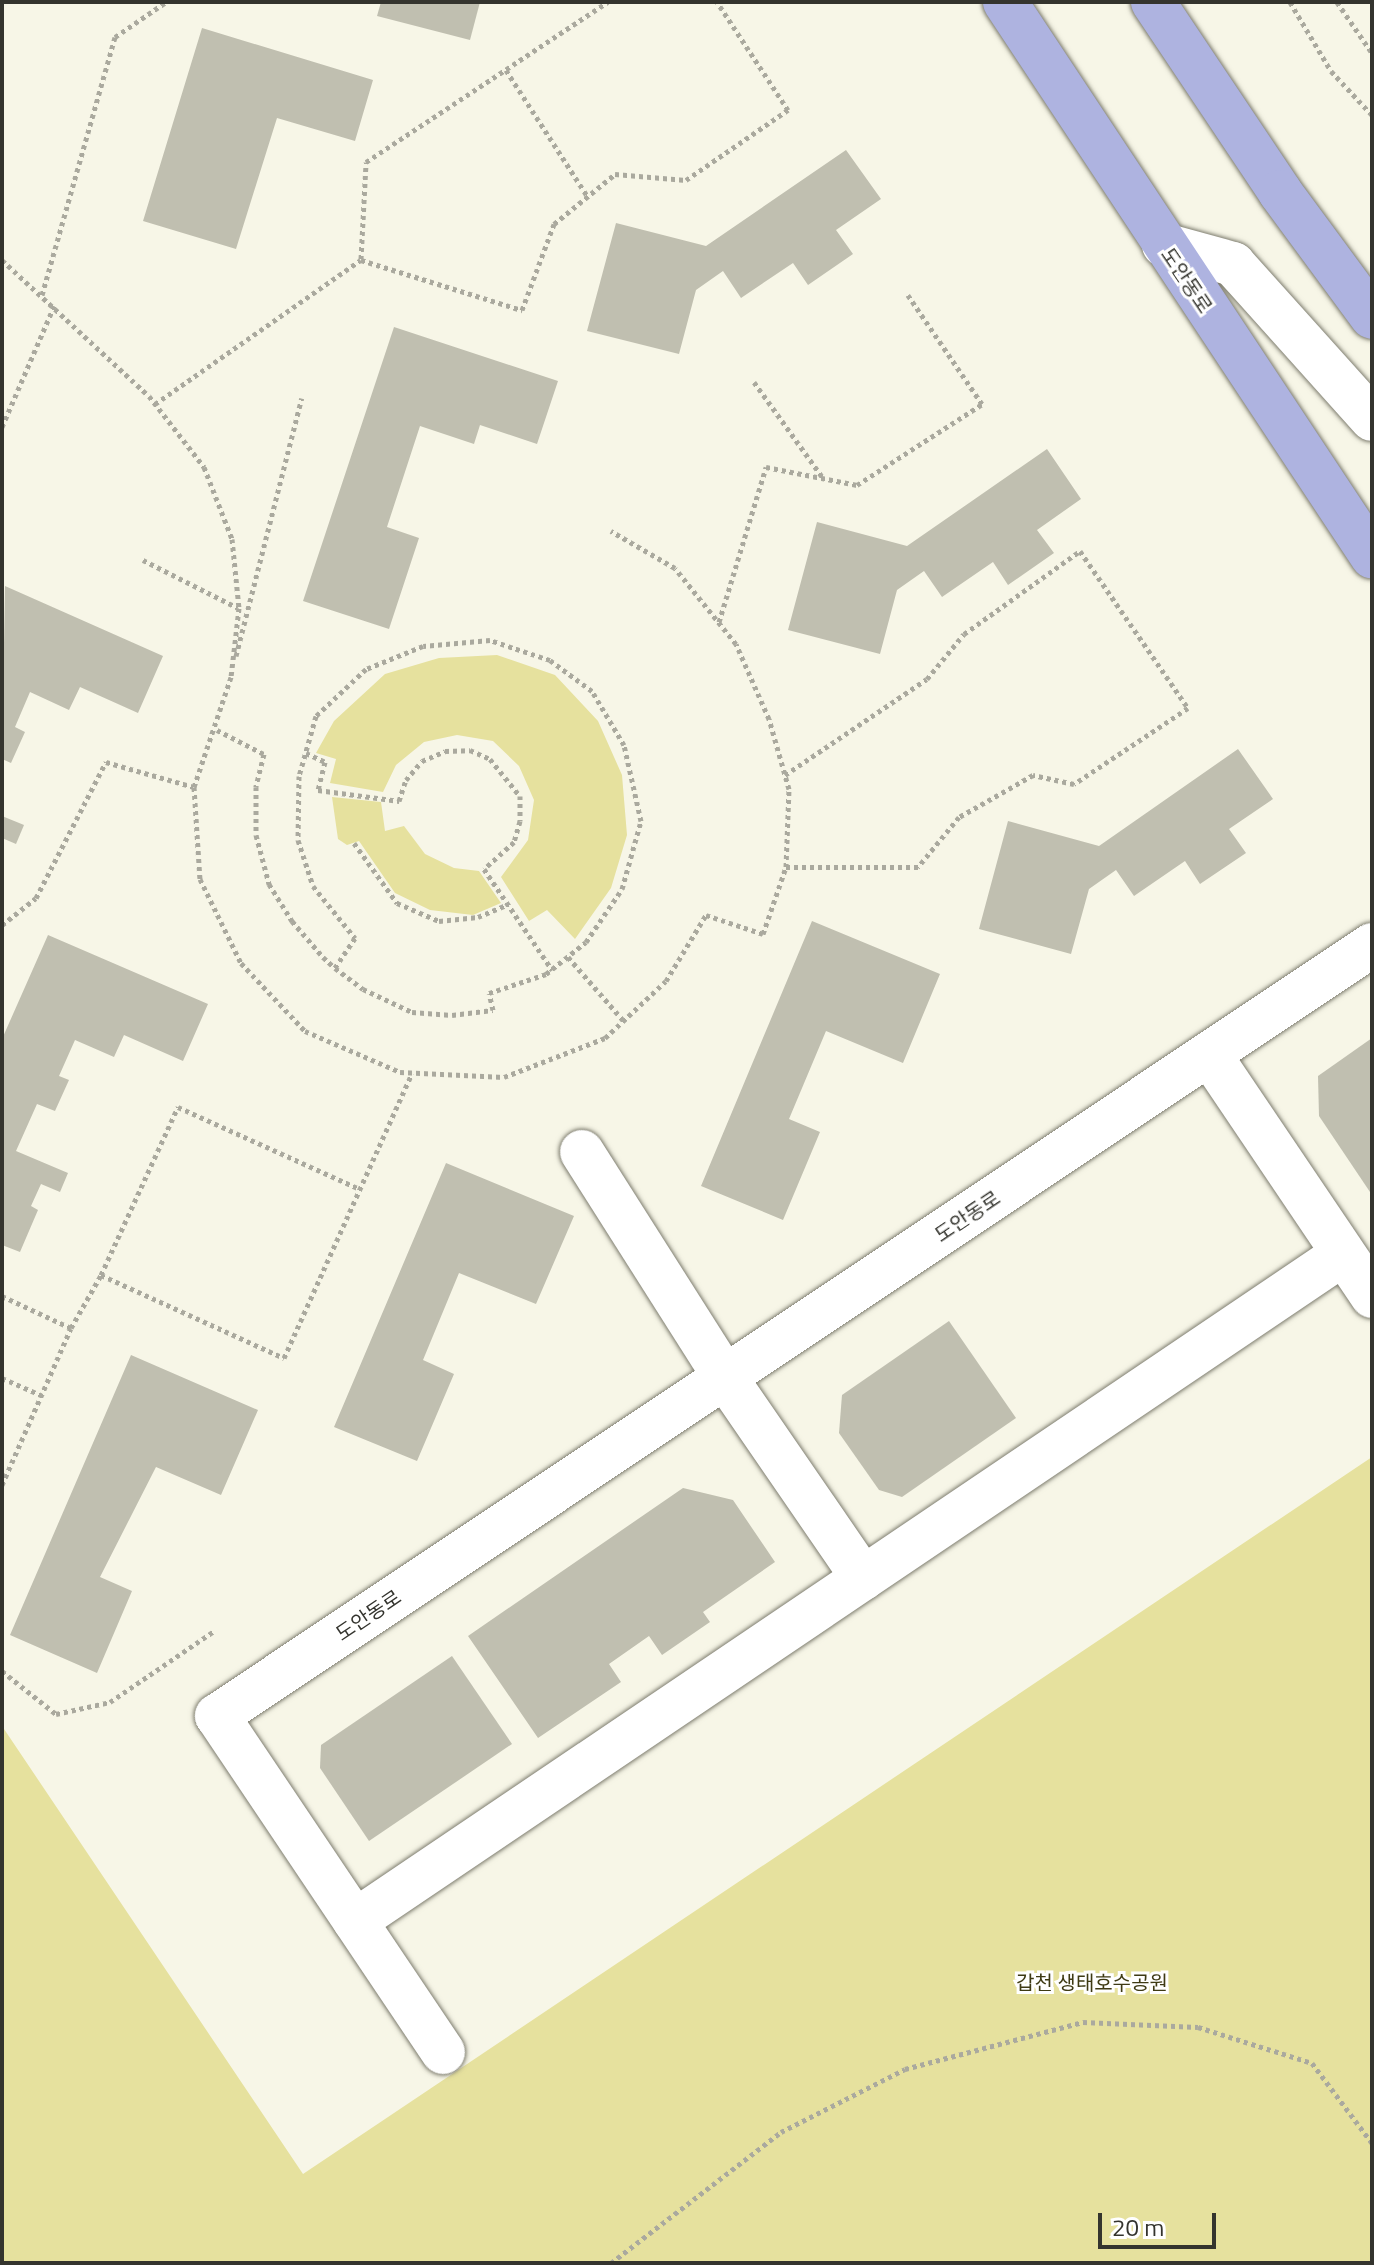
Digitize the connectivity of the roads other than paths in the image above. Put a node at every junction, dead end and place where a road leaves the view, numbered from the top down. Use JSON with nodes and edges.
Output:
{"nodes":[{"id":1,"x":1005,"y":2,"type":"edge"},
{"id":2,"x":1153,"y":2,"type":"edge"},
{"id":3,"x":1164,"y":245,"type":"junction"},
{"id":4,"x":1372,"y":317,"type":"edge"},
{"id":5,"x":1372,"y":419,"type":"edge"},
{"id":6,"x":1372,"y":556,"type":"edge"},
{"id":7,"x":1372,"y":945,"type":"edge"},
{"id":8,"x":1209,"y":1054,"type":"junction"},
{"id":9,"x":582,"y":1152,"type":"dead end"},
{"id":10,"x":1343,"y":1254,"type":"junction"},
{"id":11,"x":1372,"y":1296,"type":"edge"},
{"id":12,"x":725,"y":1377,"type":"junction"},
{"id":13,"x":863,"y":1578,"type":"junction"},
{"id":14,"x":355,"y":1921,"type":"junction"},
{"id":15,"x":443,"y":2052,"type":"dead end"}],
"edges":[{"from":1,"to":3,"type":"main road","name":"도안동로"},
{"from":2,"to":4,"type":"main road"},
{"from":3,"to":5,"type":"street"},
{"from":3,"to":6,"type":"main road","name":"도안동로"},
{"from":7,"to":8,"type":"street","name":"도안동로"},
{"from":8,"to":10,"type":"street"},
{"from":8,"to":12,"type":"street","name":"도안동로"},
{"from":9,"to":12,"type":"street"},
{"from":10,"to":11,"type":"street"},
{"from":10,"to":13,"type":"street"},
{"from":12,"to":13,"type":"street"},
{"from":12,"to":14,"type":"street","name":"도안동로"},
{"from":13,"to":14,"type":"street"},
{"from":14,"to":15,"type":"street","name":"도안동로"}]}
